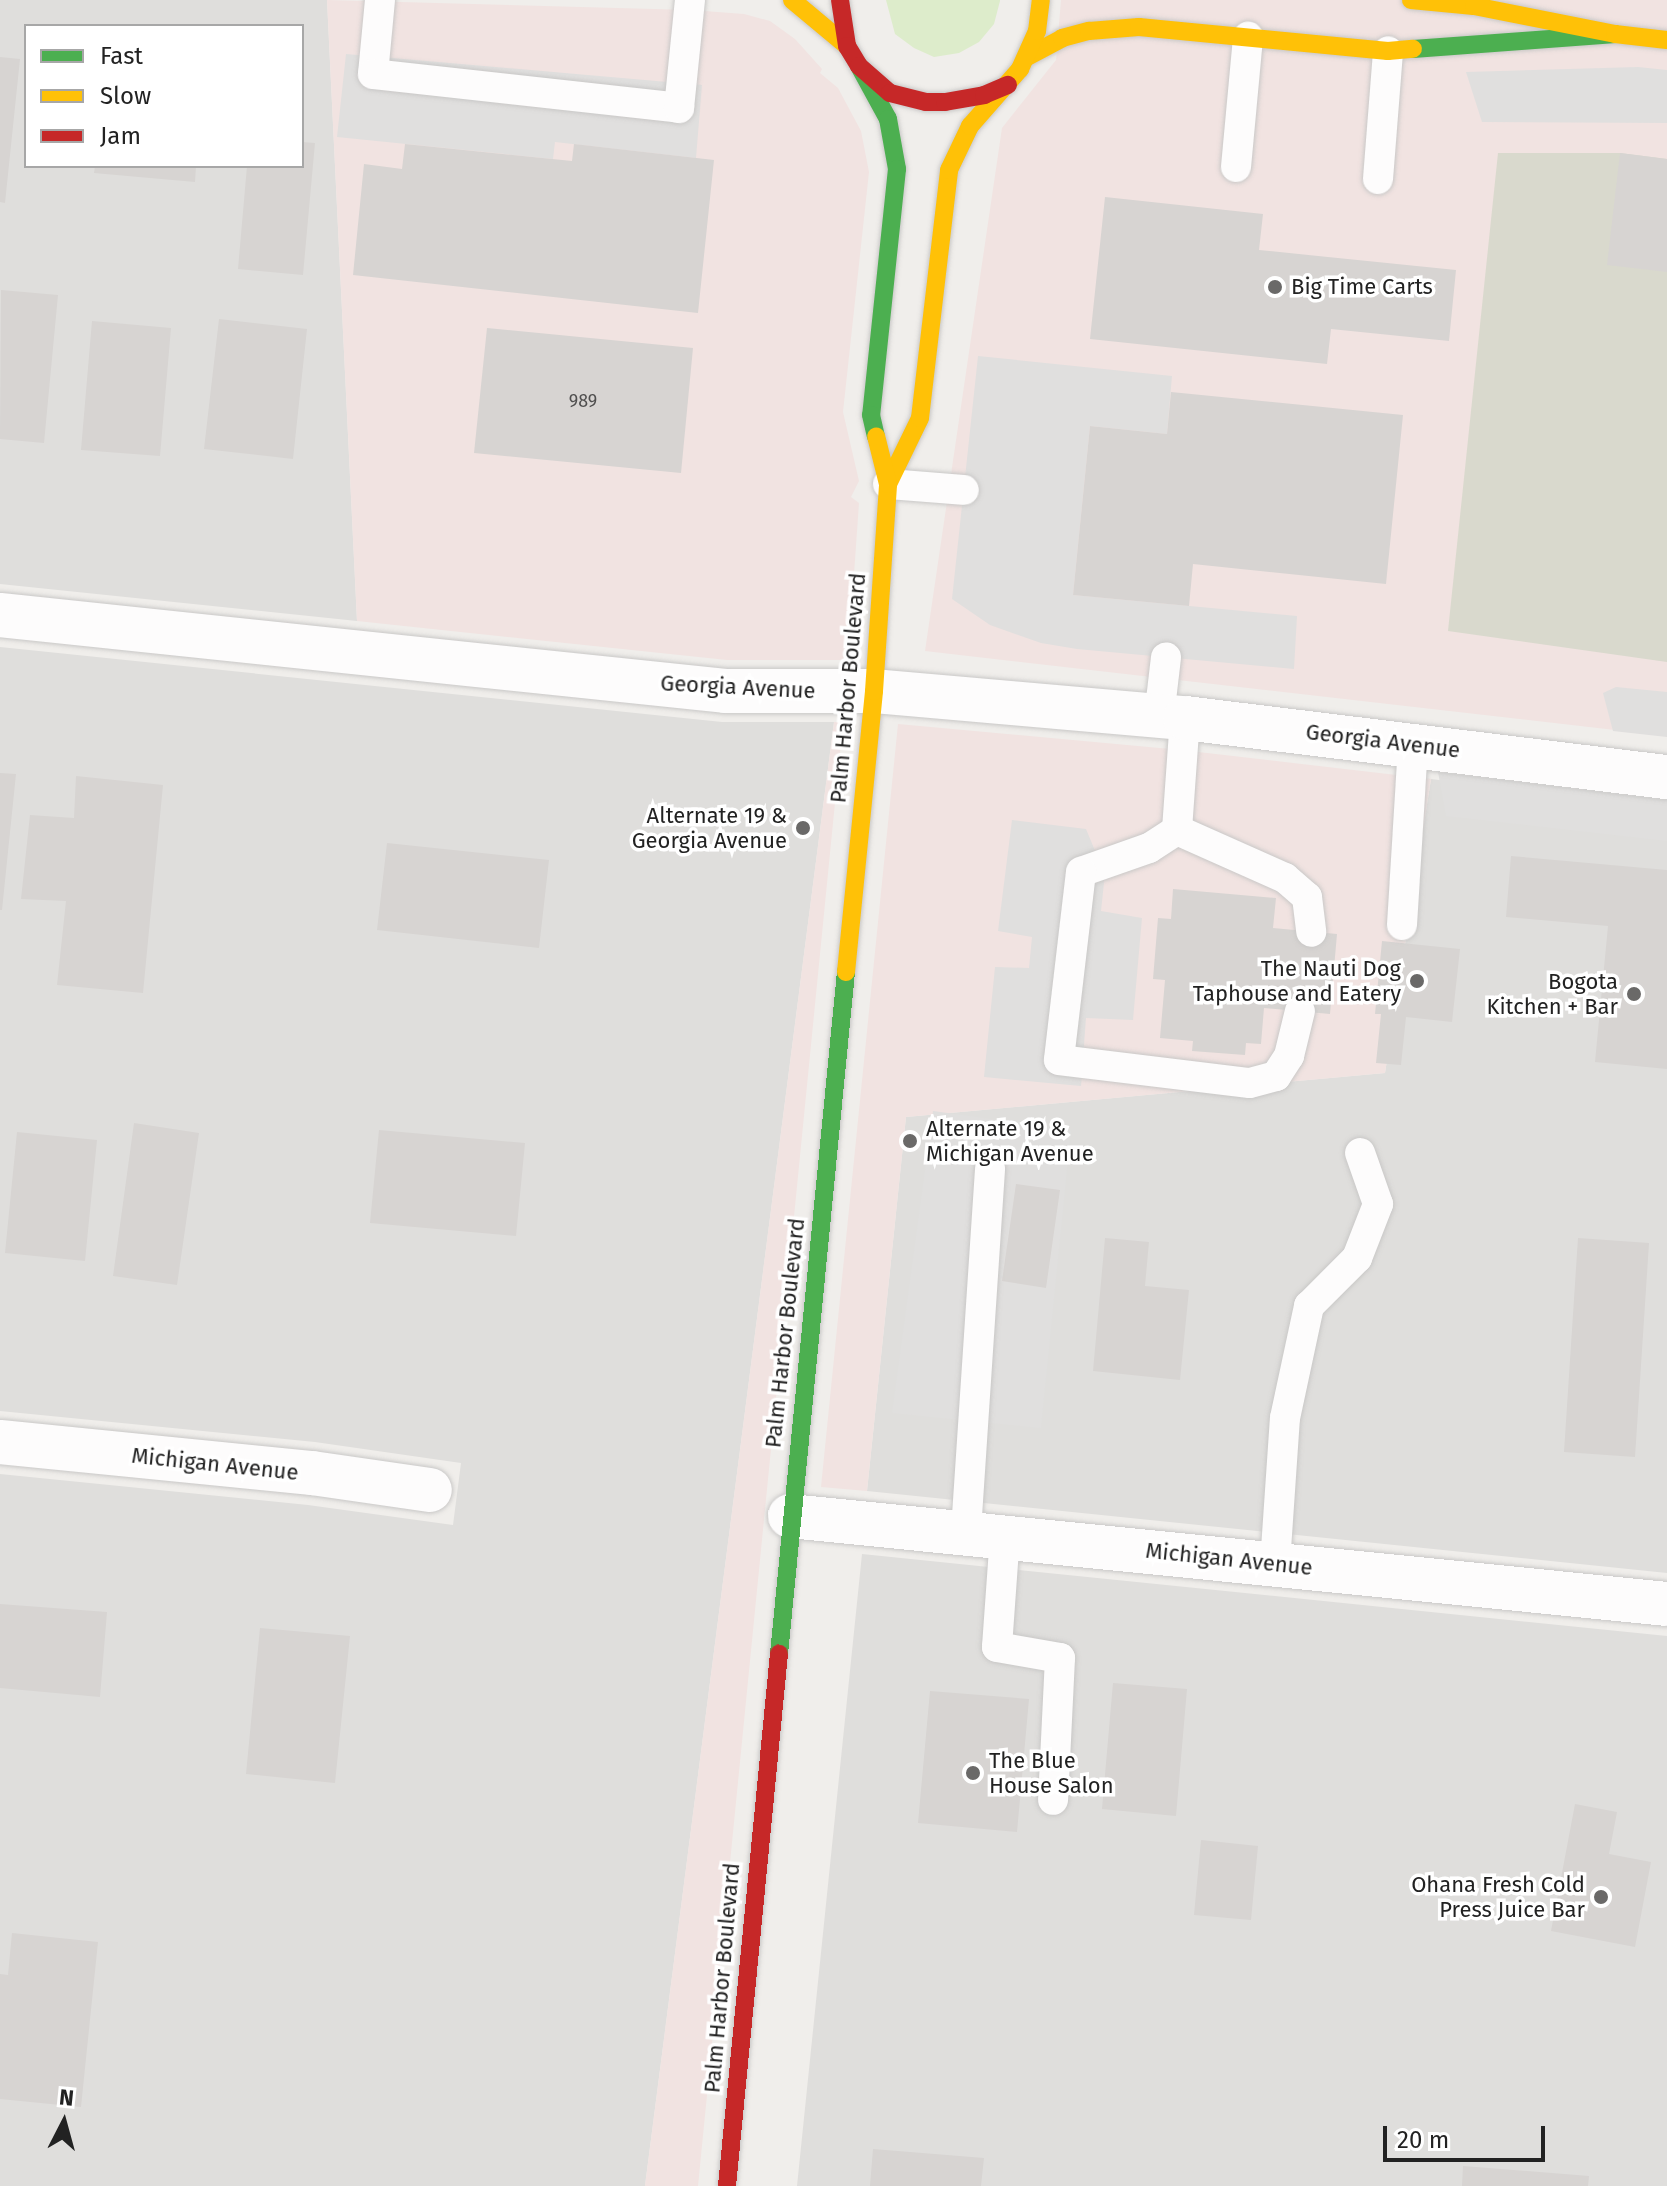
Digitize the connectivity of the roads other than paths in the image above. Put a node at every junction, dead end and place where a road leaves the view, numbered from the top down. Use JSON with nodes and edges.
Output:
{"nodes":[{"id":1,"x":380,"y":0,"type":"edge"},
{"id":2,"x":690,"y":0,"type":"edge"},
{"id":3,"x":792,"y":0,"type":"edge"},
{"id":4,"x":840,"y":0,"type":"edge"},
{"id":5,"x":1041,"y":0,"type":"edge"},
{"id":6,"x":1411,"y":0,"type":"edge"},
{"id":7,"x":1615,"y":34,"type":"junction"},
{"id":8,"x":1248,"y":37,"type":"junction"},
{"id":9,"x":1667,"y":40,"type":"edge"},
{"id":10,"x":847,"y":46,"type":"junction"},
{"id":11,"x":1388,"y":51,"type":"junction"},
{"id":12,"x":1027,"y":57,"type":"junction"},
{"id":13,"x":859,"y":66,"type":"junction"},
{"id":14,"x":1008,"y":85,"type":"junction"},
{"id":15,"x":1236,"y":167,"type":"dead end"},
{"id":16,"x":1378,"y":179,"type":"dead end"},
{"id":17,"x":888,"y":484,"type":"junction"},
{"id":18,"x":964,"y":490,"type":"dead end"},
{"id":19,"x":0,"y":615,"type":"edge"},
{"id":20,"x":1166,"y":657,"type":"dead end"},
{"id":21,"x":874,"y":691,"type":"junction"},
{"id":22,"x":1172,"y":718,"type":"junction"},
{"id":23,"x":1413,"y":744,"type":"junction"},
{"id":24,"x":1667,"y":777,"type":"edge"},
{"id":25,"x":1177,"y":830,"type":"junction"},
{"id":26,"x":1402,"y":925,"type":"dead end"},
{"id":27,"x":1311,"y":932,"type":"dead end"},
{"id":28,"x":1300,"y":1011,"type":"dead end"},
{"id":29,"x":1360,"y":1153,"type":"dead end"},
{"id":30,"x":990,"y":1169,"type":"dead end"},
{"id":31,"x":0,"y":1442,"type":"edge"},
{"id":32,"x":430,"y":1490,"type":"dead end"},
{"id":33,"x":790,"y":1516,"type":"junction"},
{"id":34,"x":985,"y":1533,"type":"junction"},
{"id":35,"x":1275,"y":1564,"type":"junction"},
{"id":36,"x":1667,"y":1604,"type":"edge"},
{"id":37,"x":1053,"y":1800,"type":"dead end"},
{"id":38,"x":727,"y":2186,"type":"edge"}],
"edges":[{"from":1,"to":2,"type":"lane"},
{"from":3,"to":10,"type":"main road"},
{"from":4,"to":10,"type":"main road"},
{"from":5,"to":12,"type":"main road"},
{"from":6,"to":7,"type":"main road"},
{"from":7,"to":9,"type":"main road"},
{"from":7,"to":11,"type":"main road"},
{"from":8,"to":11,"type":"main road"},
{"from":8,"to":12,"type":"main road"},
{"from":8,"to":15,"type":"lane"},
{"from":10,"to":13,"type":"main road","name":"Palm Harbor Boulevard"},
{"from":11,"to":16,"type":"lane"},
{"from":12,"to":14,"type":"main road","name":"Palm Harbor Boulevard"},
{"from":13,"to":14,"type":"main road"},
{"from":13,"to":17,"type":"main road","name":"Palm Harbor Boulevard"},
{"from":14,"to":17,"type":"main road","name":"Palm Harbor Boulevard"},
{"from":17,"to":18,"type":"lane"},
{"from":17,"to":21,"type":"main road","name":"Palm Harbor Boulevard"},
{"from":19,"to":21,"type":"street","name":"Georgia Avenue"},
{"from":20,"to":22,"type":"lane"},
{"from":21,"to":22,"type":"street","name":"Georgia Avenue"},
{"from":21,"to":33,"type":"main road","name":"Palm Harbor Boulevard"},
{"from":22,"to":23,"type":"street","name":"Georgia Avenue"},
{"from":22,"to":25,"type":"lane"},
{"from":23,"to":24,"type":"street","name":"Georgia Avenue"},
{"from":23,"to":26,"type":"lane"},
{"from":25,"to":27,"type":"lane"},
{"from":25,"to":28,"type":"lane"},
{"from":29,"to":35,"type":"lane"},
{"from":30,"to":34,"type":"lane"},
{"from":31,"to":32,"type":"street","name":"Michigan Avenue"},
{"from":33,"to":34,"type":"street","name":"Michigan Avenue"},
{"from":33,"to":38,"type":"main road","name":"Palm Harbor Boulevard"},
{"from":34,"to":35,"type":"street","name":"Michigan Avenue"},
{"from":34,"to":37,"type":"lane"},
{"from":35,"to":36,"type":"street","name":"Michigan Avenue"}]}
